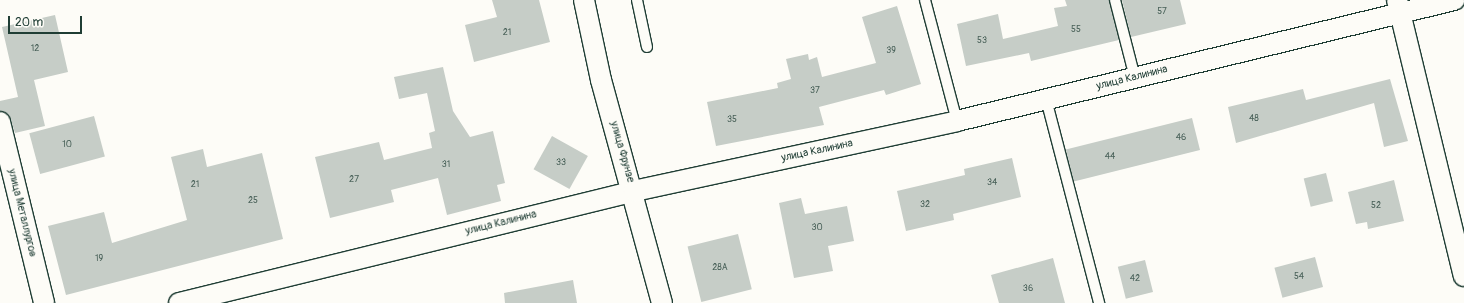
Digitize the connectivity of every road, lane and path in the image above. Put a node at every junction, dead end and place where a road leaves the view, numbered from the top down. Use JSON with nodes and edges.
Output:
{"nodes":[{"id":1,"x":584,"y":0,"type":"edge"},
{"id":2,"x":637,"y":0,"type":"edge"},
{"id":3,"x":925,"y":0,"type":"edge"},
{"id":4,"x":1115,"y":0,"type":"edge"},
{"id":5,"x":1454,"y":0,"type":"edge"},
{"id":6,"x":1399,"y":7,"type":"edge"},
{"id":7,"x":647,"y":46,"type":"dead end"},
{"id":8,"x":1134,"y":78,"type":"junction"},
{"id":9,"x":1046,"y":99,"type":"junction"},
{"id":10,"x":957,"y":121,"type":"junction"},
{"id":11,"x":0,"y":122,"type":"edge"},
{"id":12,"x":634,"y":191,"type":"junction"},
{"id":13,"x":1464,"y":276,"type":"edge"},
{"id":14,"x":44,"y":303,"type":"edge"},
{"id":15,"x":179,"y":303,"type":"edge"},
{"id":16,"x":662,"y":303,"type":"edge"},
{"id":17,"x":1099,"y":303,"type":"edge"}],
"edges":[{"from":1,"to":12,"type":"street","name":"улица Фрунзе"},
{"from":2,"to":7,"type":"lane"},
{"from":3,"to":10,"type":"lane"},
{"from":4,"to":8,"type":"lane"},
{"from":5,"to":6,"type":"street","name":"улица Калинина"},
{"from":6,"to":8,"type":"street","name":"улица Калинина"},
{"from":6,"to":13,"type":"street"},
{"from":8,"to":9,"type":"street","name":"улица Калинина"},
{"from":9,"to":10,"type":"street","name":"улица Калинина"},
{"from":9,"to":17,"type":"lane"},
{"from":10,"to":12,"type":"street","name":"улица Калинина"},
{"from":11,"to":14,"type":"street","name":"улица Металлургов"},
{"from":12,"to":15,"type":"street","name":"улица Калинина"},
{"from":12,"to":16,"type":"street","name":"улица Фрунзе"}]}
